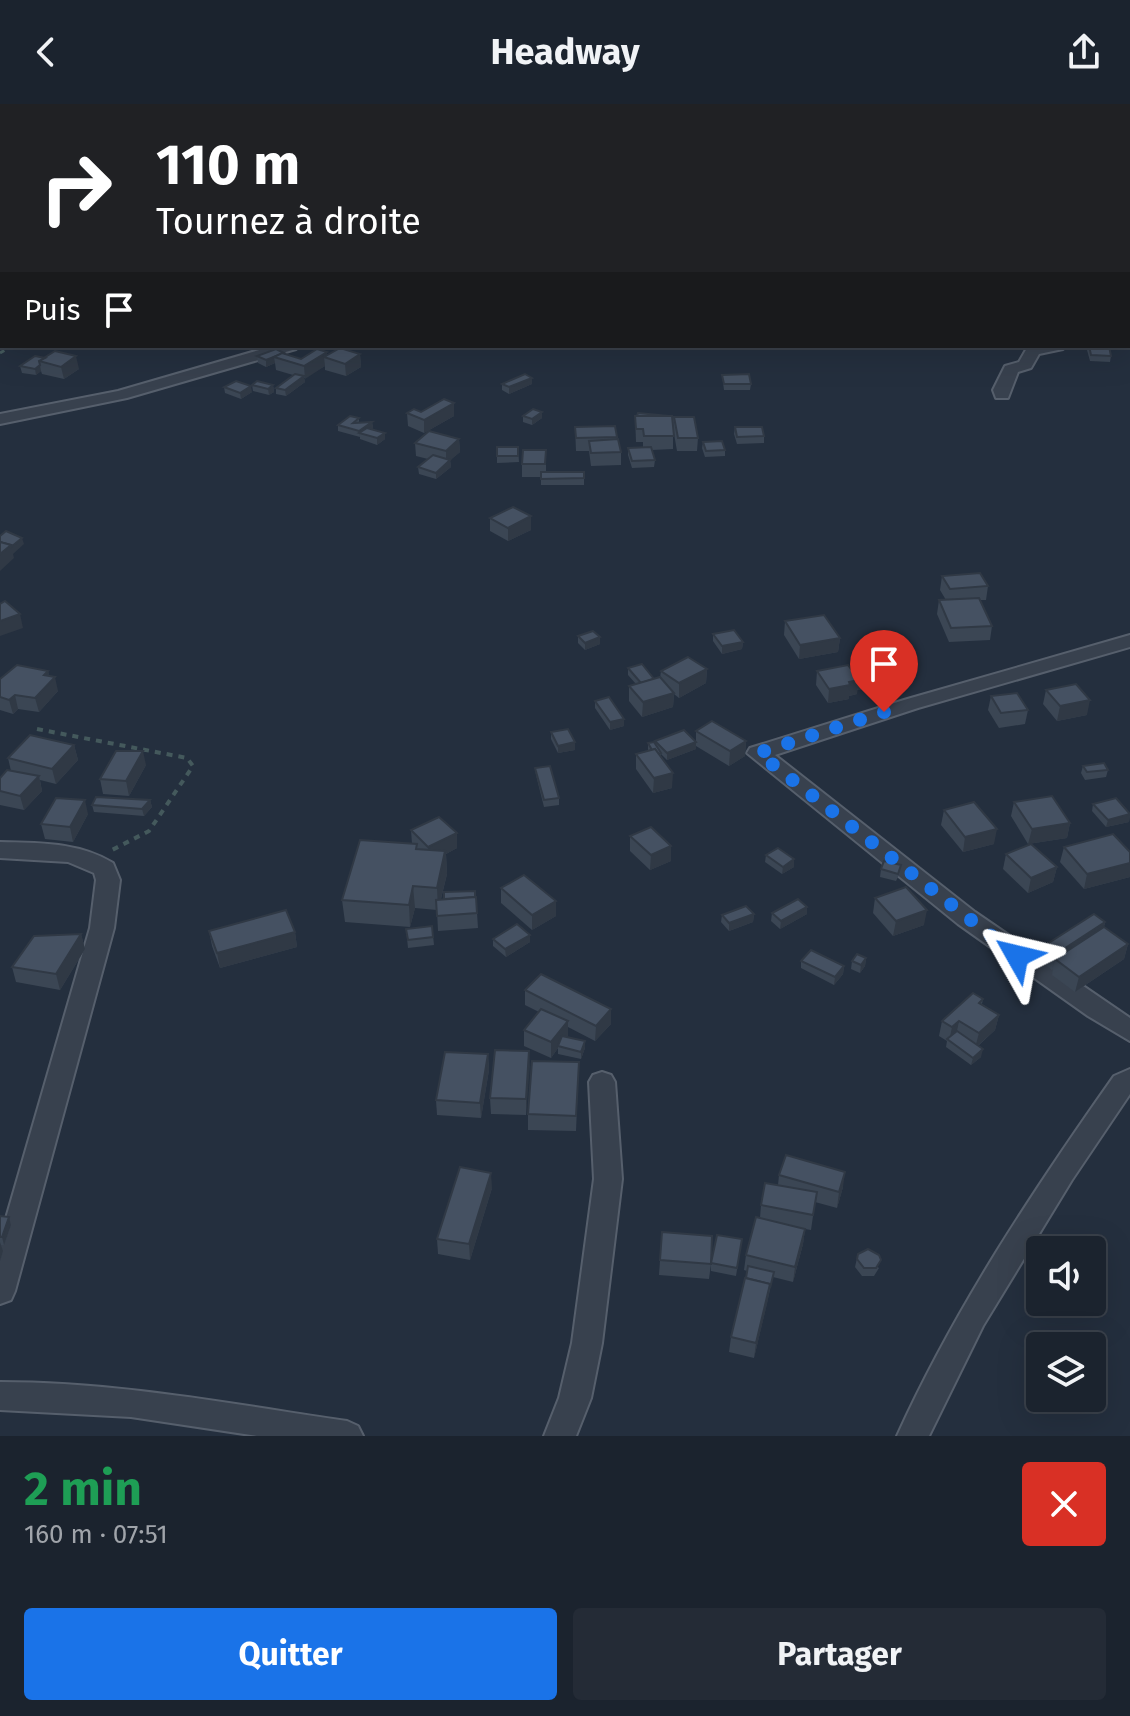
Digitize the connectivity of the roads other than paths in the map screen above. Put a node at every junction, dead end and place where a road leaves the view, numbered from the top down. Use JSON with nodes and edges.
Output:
{"nodes":[{"id":1,"x":283,"y":348,"type":"edge"},
{"id":2,"x":1047,"y":348,"type":"edge"},
{"id":3,"x":1002,"y":395,"type":"dead end"},
{"id":4,"x":0,"y":419,"type":"edge"},
{"id":5,"x":1130,"y":641,"type":"edge"},
{"id":6,"x":0,"y":850,"type":"edge"},
{"id":7,"x":1130,"y":1031,"type":"edge"},
{"id":8,"x":1130,"y":1079,"type":"edge"},
{"id":9,"x":602,"y":1082,"type":"dead end"},
{"id":10,"x":0,"y":1291,"type":"edge"},
{"id":11,"x":0,"y":1396,"type":"edge"},
{"id":12,"x":347,"y":1436,"type":"edge"},
{"id":13,"x":560,"y":1436,"type":"edge"},
{"id":14,"x":913,"y":1436,"type":"edge"}],
"edges":[{"from":1,"to":4,"type":"street"},
{"from":2,"to":3,"type":"street"},
{"from":5,"to":7,"type":"street"},
{"from":6,"to":10,"type":"street"},
{"from":8,"to":14,"type":"street"},
{"from":9,"to":13,"type":"street"},
{"from":11,"to":12,"type":"street"}]}
